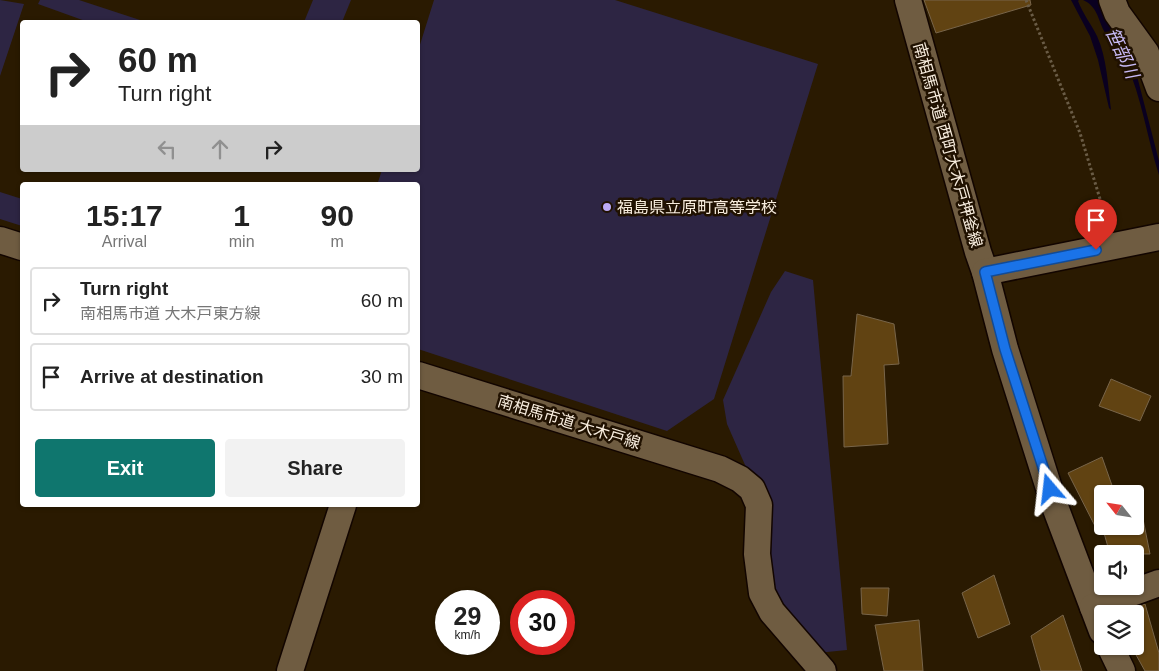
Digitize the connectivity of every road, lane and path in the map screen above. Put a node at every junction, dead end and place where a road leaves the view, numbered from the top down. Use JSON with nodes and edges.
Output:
{"nodes":[{"id":1,"x":908,"y":0,"type":"edge"},
{"id":2,"x":1026,"y":0,"type":"edge"},
{"id":3,"x":1112,"y":0,"type":"edge"},
{"id":4,"x":1159,"y":88,"type":"edge"},
{"id":5,"x":1159,"y":236,"type":"edge"},
{"id":6,"x":0,"y":240,"type":"edge"},
{"id":7,"x":1118,"y":245,"type":"junction"},
{"id":8,"x":20,"y":246,"type":"edge"},
{"id":9,"x":985,"y":272,"type":"junction"},
{"id":10,"x":420,"y":377,"type":"edge"},
{"id":11,"x":342,"y":507,"type":"edge"},
{"id":12,"x":1159,"y":583,"type":"edge"},
{"id":13,"x":1093,"y":607,"type":"joint"},
{"id":14,"x":1114,"y":655,"type":"edge"},
{"id":15,"x":290,"y":671,"type":"edge"},
{"id":16,"x":823,"y":671,"type":"edge"},
{"id":17,"x":1122,"y":671,"type":"edge"}],
"edges":[{"from":1,"to":9,"type":"street","name":"南相馬市道 西町大木戸押釜線"},
{"from":2,"to":7,"type":"path"},
{"from":3,"to":4,"type":"street"},
{"from":5,"to":7,"type":"street"},
{"from":6,"to":8,"type":"street"},
{"from":7,"to":9,"type":"street"},
{"from":9,"to":13,"type":"street","name":"南相馬市道 西町大木戸押釜線"},
{"from":10,"to":16,"type":"street","name":"南相馬市道 大木戸線"},
{"from":11,"to":15,"type":"street"},
{"from":12,"to":13,"type":"street"},
{"from":14,"to":17,"type":"street"}]}
